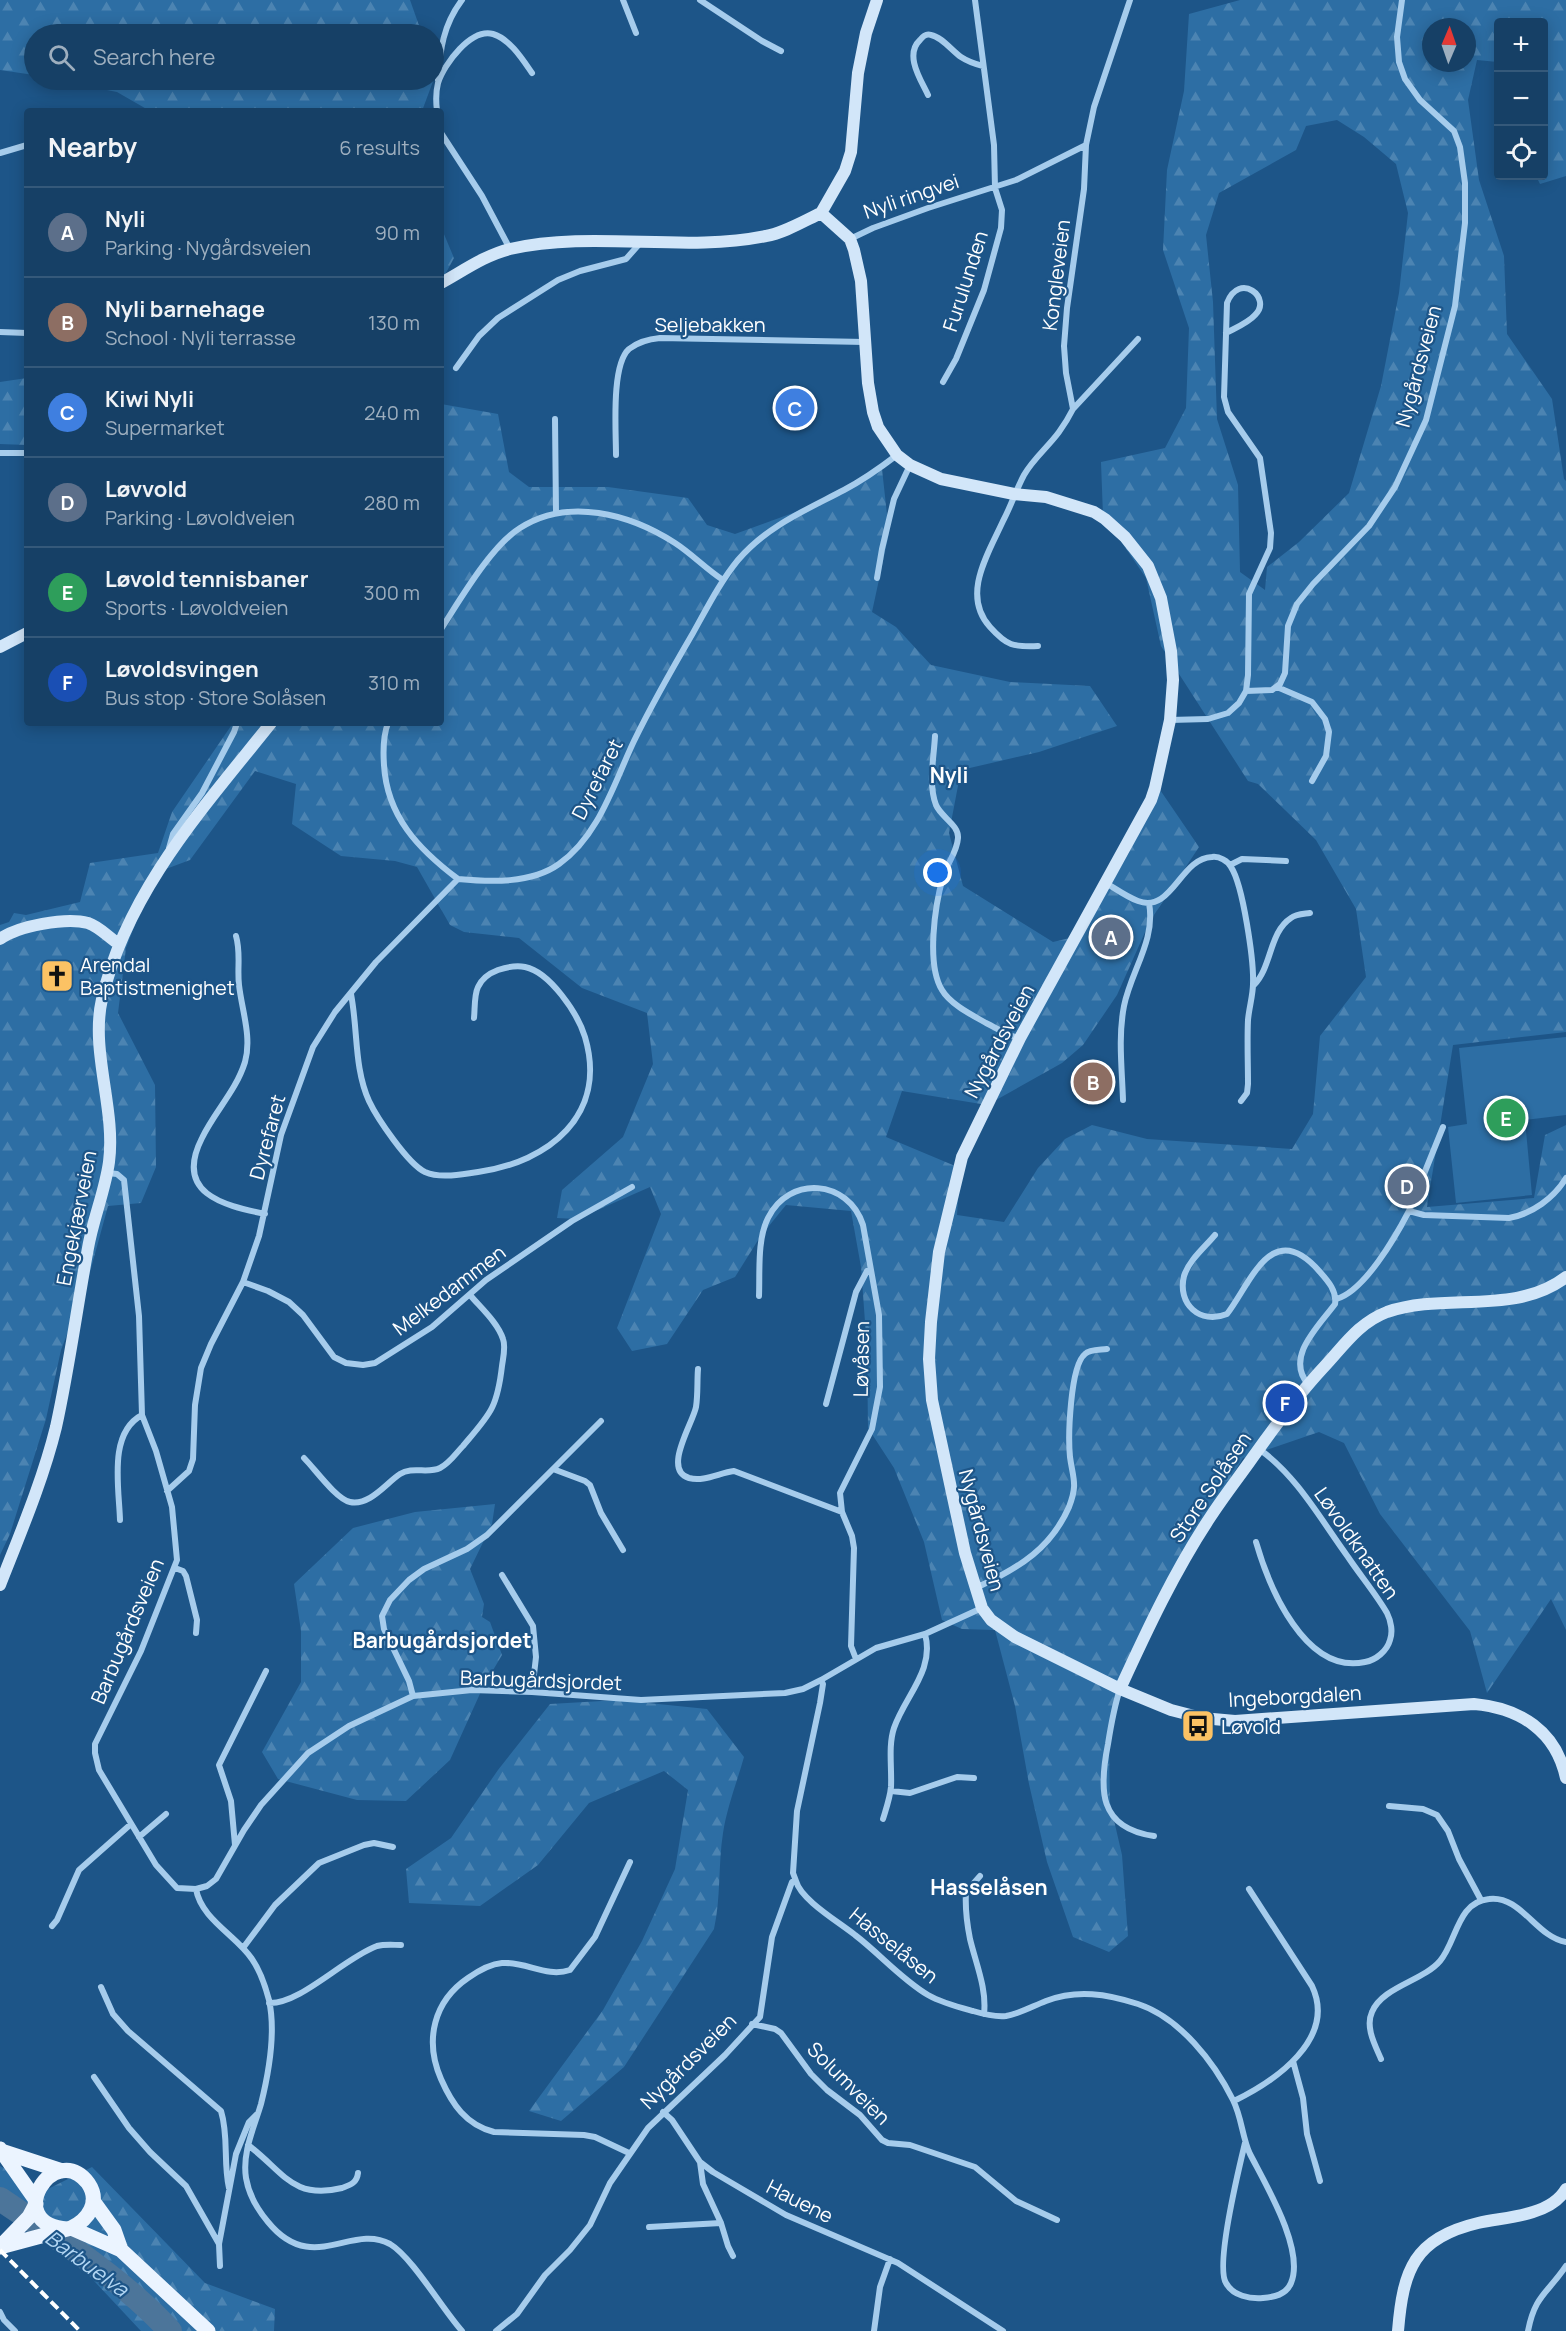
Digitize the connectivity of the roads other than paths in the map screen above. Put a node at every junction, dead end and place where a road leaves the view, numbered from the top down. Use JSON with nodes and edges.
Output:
{"nodes":[{"id":1,"x":462,"y":0,"type":"edge"},
{"id":2,"x":623,"y":0,"type":"edge"},
{"id":3,"x":700,"y":0,"type":"edge"},
{"id":4,"x":878,"y":0,"type":"edge"},
{"id":5,"x":975,"y":0,"type":"edge"},
{"id":6,"x":1130,"y":0,"type":"edge"},
{"id":7,"x":1402,"y":0,"type":"edge"},
{"id":8,"x":444,"y":32,"type":"edge"},
{"id":9,"x":636,"y":33,"type":"dead end"},
{"id":10,"x":781,"y":51,"type":"dead end"},
{"id":11,"x":983,"y":66,"type":"junction"},
{"id":12,"x":444,"y":73,"type":"edge"},
{"id":13,"x":532,"y":73,"type":"dead end"},
{"id":14,"x":438,"y":90,"type":"edge"},
{"id":15,"x":928,"y":95,"type":"dead end"},
{"id":16,"x":437,"y":108,"type":"edge"},
{"id":17,"x":444,"y":138,"type":"edge"},
{"id":18,"x":1086,"y":145,"type":"junction"},
{"id":19,"x":24,"y":146,"type":"edge"},
{"id":20,"x":0,"y":153,"type":"edge"},
{"id":21,"x":995,"y":188,"type":"junction"},
{"id":22,"x":821,"y":213,"type":"junction"},
{"id":23,"x":850,"y":239,"type":"junction"},
{"id":24,"x":642,"y":241,"type":"junction"},
{"id":25,"x":510,"y":249,"type":"junction"},
{"id":26,"x":444,"y":281,"type":"edge"},
{"id":27,"x":0,"y":332,"type":"edge"},
{"id":28,"x":24,"y":333,"type":"edge"},
{"id":29,"x":1226,"y":333,"type":"junction"},
{"id":30,"x":1137,"y":339,"type":"dead end"},
{"id":31,"x":866,"y":342,"type":"junction"},
{"id":32,"x":456,"y":368,"type":"dead end"},
{"id":33,"x":943,"y":382,"type":"dead end"},
{"id":34,"x":1073,"y":409,"type":"junction"},
{"id":35,"x":555,"y":419,"type":"dead end"},
{"id":36,"x":0,"y":453,"type":"edge"},
{"id":37,"x":24,"y":453,"type":"edge"},
{"id":38,"x":616,"y":455,"type":"dead end"},
{"id":39,"x":897,"y":455,"type":"junction"},
{"id":40,"x":910,"y":465,"type":"junction"},
{"id":41,"x":999,"y":491,"type":"joint"},
{"id":42,"x":1016,"y":493,"type":"junction"},
{"id":43,"x":556,"y":512,"type":"junction"},
{"id":44,"x":877,"y":578,"type":"dead end"},
{"id":45,"x":723,"y":580,"type":"junction"},
{"id":46,"x":444,"y":625,"type":"edge"},
{"id":47,"x":24,"y":635,"type":"edge"},
{"id":48,"x":1038,"y":646,"type":"dead end"},
{"id":49,"x":0,"y":647,"type":"edge"},
{"id":50,"x":1277,"y":687,"type":"junction"},
{"id":51,"x":1246,"y":692,"type":"junction"},
{"id":52,"x":1170,"y":720,"type":"junction"},
{"id":53,"x":236,"y":726,"type":"edge"},
{"id":54,"x":269,"y":726,"type":"edge"},
{"id":55,"x":387,"y":726,"type":"edge"},
{"id":56,"x":935,"y":736,"type":"dead end"},
{"id":57,"x":1311,"y":781,"type":"dead end"},
{"id":58,"x":164,"y":861,"type":"junction"},
{"id":59,"x":1286,"y":861,"type":"dead end"},
{"id":60,"x":1230,"y":865,"type":"junction"},
{"id":61,"x":458,"y":879,"type":"junction"},
{"id":62,"x":1106,"y":883,"type":"junction"},
{"id":63,"x":1149,"y":903,"type":"junction"},
{"id":64,"x":1310,"y":913,"type":"dead end"},
{"id":65,"x":236,"y":936,"type":"dead end"},
{"id":66,"x":0,"y":939,"type":"edge"},
{"id":67,"x":119,"y":944,"type":"junction"},
{"id":68,"x":1254,"y":985,"type":"junction"},
{"id":69,"x":351,"y":994,"type":"junction"},
{"id":70,"x":474,"y":1018,"type":"dead end"},
{"id":71,"x":1020,"y":1038,"type":"junction"},
{"id":72,"x":1123,"y":1100,"type":"dead end"},
{"id":73,"x":1241,"y":1101,"type":"dead end"},
{"id":74,"x":1443,"y":1127,"type":"dead end"},
{"id":75,"x":107,"y":1173,"type":"junction"},
{"id":76,"x":1566,"y":1178,"type":"edge"},
{"id":77,"x":632,"y":1187,"type":"dead end"},
{"id":78,"x":1408,"y":1211,"type":"junction"},
{"id":79,"x":265,"y":1214,"type":"junction"},
{"id":80,"x":1215,"y":1235,"type":"dead end"},
{"id":81,"x":872,"y":1270,"type":"junction"},
{"id":82,"x":1566,"y":1277,"type":"edge"},
{"id":83,"x":243,"y":1282,"type":"junction"},
{"id":84,"x":470,"y":1295,"type":"junction"},
{"id":85,"x":759,"y":1296,"type":"dead end"},
{"id":86,"x":1336,"y":1299,"type":"junction"},
{"id":87,"x":1107,"y":1350,"type":"dead end"},
{"id":88,"x":698,"y":1369,"type":"dead end"},
{"id":89,"x":1308,"y":1384,"type":"junction"},
{"id":90,"x":826,"y":1404,"type":"dead end"},
{"id":91,"x":142,"y":1415,"type":"junction"},
{"id":92,"x":601,"y":1421,"type":"dead end"},
{"id":93,"x":1259,"y":1449,"type":"junction"},
{"id":94,"x":304,"y":1458,"type":"dead end"},
{"id":95,"x":553,"y":1469,"type":"junction"},
{"id":96,"x":167,"y":1491,"type":"junction"},
{"id":97,"x":842,"y":1512,"type":"junction"},
{"id":98,"x":120,"y":1520,"type":"dead end"},
{"id":99,"x":1256,"y":1542,"type":"dead end"},
{"id":100,"x":623,"y":1550,"type":"dead end"},
{"id":101,"x":175,"y":1568,"type":"junction"},
{"id":102,"x":502,"y":1575,"type":"dead end"},
{"id":103,"x":0,"y":1585,"type":"edge"},
{"id":104,"x":975,"y":1585,"type":"junction"},
{"id":105,"x":982,"y":1608,"type":"junction"},
{"id":106,"x":196,"y":1633,"type":"dead end"},
{"id":107,"x":925,"y":1634,"type":"junction"},
{"id":108,"x":856,"y":1659,"type":"junction"},
{"id":109,"x":266,"y":1671,"type":"dead end"},
{"id":110,"x":821,"y":1680,"type":"junction"},
{"id":111,"x":1120,"y":1689,"type":"junction"},
{"id":112,"x":532,"y":1692,"type":"junction"},
{"id":113,"x":413,"y":1696,"type":"junction"},
{"id":114,"x":1563,"y":1755,"type":"edge"},
{"id":115,"x":974,"y":1778,"type":"dead end"},
{"id":116,"x":1566,"y":1778,"type":"edge"},
{"id":117,"x":891,"y":1791,"type":"junction"},
{"id":118,"x":1389,"y":1806,"type":"dead end"},
{"id":119,"x":166,"y":1814,"type":"dead end"},
{"id":120,"x":883,"y":1819,"type":"dead end"},
{"id":121,"x":131,"y":1824,"type":"junction"},
{"id":122,"x":1154,"y":1836,"type":"dead end"},
{"id":123,"x":139,"y":1837,"type":"junction"},
{"id":124,"x":235,"y":1845,"type":"junction"},
{"id":125,"x":393,"y":1846,"type":"dead end"},
{"id":126,"x":630,"y":1862,"type":"dead end"},
{"id":127,"x":980,"y":1876,"type":"dead end"},
{"id":128,"x":796,"y":1881,"type":"junction"},
{"id":129,"x":196,"y":1889,"type":"junction"},
{"id":130,"x":1250,"y":1889,"type":"dead end"},
{"id":131,"x":1481,"y":1900,"type":"junction"},
{"id":132,"x":52,"y":1926,"type":"dead end"},
{"id":133,"x":1566,"y":1942,"type":"edge"},
{"id":134,"x":401,"y":1945,"type":"dead end"},
{"id":135,"x":243,"y":1948,"type":"junction"},
{"id":136,"x":101,"y":1988,"type":"dead end"},
{"id":137,"x":269,"y":2003,"type":"junction"},
{"id":138,"x":984,"y":2014,"type":"junction"},
{"id":139,"x":752,"y":2024,"type":"junction"},
{"id":140,"x":1381,"y":2060,"type":"dead end"},
{"id":141,"x":1293,"y":2061,"type":"junction"},
{"id":142,"x":94,"y":2077,"type":"dead end"},
{"id":143,"x":1234,"y":2101,"type":"junction"},
{"id":144,"x":663,"y":2112,"type":"junction"},
{"id":145,"x":258,"y":2114,"type":"junction"},
{"id":146,"x":1245,"y":2143,"type":"junction"},
{"id":147,"x":248,"y":2145,"type":"junction"},
{"id":148,"x":2,"y":2151,"type":"edge"},
{"id":149,"x":629,"y":2153,"type":"junction"},
{"id":150,"x":700,"y":2162,"type":"junction"},
{"id":151,"x":62,"y":2171,"type":"junction"},
{"id":152,"x":358,"y":2174,"type":"dead end"},
{"id":153,"x":1320,"y":2181,"type":"dead end"},
{"id":154,"x":229,"y":2188,"type":"junction"},
{"id":155,"x":1566,"y":2189,"type":"edge"},
{"id":156,"x":93,"y":2201,"type":"junction"},
{"id":157,"x":35,"y":2202,"type":"junction"},
{"id":158,"x":1057,"y":2220,"type":"dead end"},
{"id":159,"x":722,"y":2223,"type":"junction"},
{"id":160,"x":649,"y":2227,"type":"dead end"},
{"id":161,"x":69,"y":2229,"type":"junction"},
{"id":162,"x":219,"y":2244,"type":"junction"},
{"id":163,"x":0,"y":2247,"type":"edge"},
{"id":164,"x":121,"y":2250,"type":"junction"},
{"id":165,"x":733,"y":2256,"type":"dead end"},
{"id":166,"x":890,"y":2259,"type":"junction"},
{"id":167,"x":220,"y":2266,"type":"dead end"},
{"id":168,"x":1566,"y":2266,"type":"edge"},
{"id":169,"x":0,"y":2312,"type":"edge"},
{"id":170,"x":2,"y":2320,"type":"edge"},
{"id":171,"x":15,"y":2331,"type":"edge"},
{"id":172,"x":208,"y":2331,"type":"edge"},
{"id":173,"x":462,"y":2331,"type":"edge"},
{"id":174,"x":496,"y":2331,"type":"edge"},
{"id":175,"x":874,"y":2331,"type":"edge"},
{"id":176,"x":1004,"y":2331,"type":"edge"},
{"id":177,"x":1398,"y":2331,"type":"edge"},
{"id":178,"x":1528,"y":2331,"type":"edge"}],
"edges":[{"from":1,"to":8,"type":"street"},
{"from":2,"to":9,"type":"street"},
{"from":3,"to":10,"type":"street"},
{"from":4,"to":22,"type":"main road","name":"Nyli ringvei"},
{"from":5,"to":11,"type":"street","name":"Furulunden"},
{"from":6,"to":18,"type":"street"},
{"from":7,"to":50,"type":"street","name":"Nygårdsveien"},
{"from":11,"to":15,"type":"street"},
{"from":11,"to":21,"type":"street","name":"Furulunden"},
{"from":12,"to":13,"type":"street"},
{"from":14,"to":16,"type":"street"},
{"from":17,"to":25,"type":"street"},
{"from":18,"to":21,"type":"street","name":"Nyli ringvei"},
{"from":18,"to":34,"type":"street","name":"Kongleveien"},
{"from":19,"to":20,"type":"street"},
{"from":21,"to":23,"type":"street","name":"Nyli ringvei"},
{"from":21,"to":33,"type":"street","name":"Furulunden"},
{"from":22,"to":23,"type":"main road"},
{"from":22,"to":24,"type":"main road"},
{"from":23,"to":31,"type":"main road","name":"Nyli ringvei"},
{"from":24,"to":25,"type":"main road"},
{"from":24,"to":32,"type":"street"},
{"from":25,"to":26,"type":"main road"},
{"from":27,"to":28,"type":"street"},
{"from":29,"to":29,"type":"street"},
{"from":29,"to":51,"type":"street"},
{"from":30,"to":34,"type":"street"},
{"from":31,"to":38,"type":"street","name":"Seljebakken"},
{"from":31,"to":39,"type":"main road","name":"Nyli ringvei"},
{"from":34,"to":42,"type":"street"},
{"from":35,"to":43,"type":"street"},
{"from":36,"to":37,"type":"street"},
{"from":39,"to":40,"type":"main road","name":"Nyli ringvei"},
{"from":39,"to":45,"type":"street","name":"Dyrefaret"},
{"from":40,"to":41,"type":"main road","name":"Nyli ringvei"},
{"from":40,"to":44,"type":"street"},
{"from":41,"to":42,"type":"main road","name":"Nygårdsveien"},
{"from":42,"to":48,"type":"street"},
{"from":42,"to":52,"type":"main road","name":"Nygårdsveien"},
{"from":43,"to":45,"type":"street"},
{"from":43,"to":46,"type":"street"},
{"from":45,"to":61,"type":"street","name":"Dyrefaret"},
{"from":47,"to":49,"type":"main road"},
{"from":50,"to":51,"type":"street"},
{"from":50,"to":57,"type":"street"},
{"from":51,"to":52,"type":"street"},
{"from":52,"to":62,"type":"main road","name":"Nygårdsveien"},
{"from":53,"to":58,"type":"street","name":"Engekjærveien"},
{"from":54,"to":58,"type":"main road","name":"Engekjærveien"},
{"from":55,"to":61,"type":"street"},
{"from":56,"to":71,"type":"street"},
{"from":58,"to":67,"type":"main road","name":"Engekjærveien"},
{"from":59,"to":60,"type":"street"},
{"from":60,"to":63,"type":"street"},
{"from":60,"to":68,"type":"street"},
{"from":61,"to":69,"type":"street","name":"Dyrefaret"},
{"from":62,"to":63,"type":"street"},
{"from":62,"to":71,"type":"main road","name":"Nygårdsveien"},
{"from":63,"to":72,"type":"street"},
{"from":64,"to":68,"type":"street"},
{"from":65,"to":79,"type":"street"},
{"from":66,"to":67,"type":"main road"},
{"from":67,"to":75,"type":"main road","name":"Engekjærveien"},
{"from":68,"to":73,"type":"street"},
{"from":69,"to":70,"type":"street"},
{"from":69,"to":79,"type":"street","name":"Dyrefaret"},
{"from":71,"to":104,"type":"main road","name":"Nygårdsveien"},
{"from":74,"to":78,"type":"street"},
{"from":75,"to":91,"type":"street","name":"Barbugårdsveien"},
{"from":75,"to":103,"type":"main road","name":"Engekjærveien"},
{"from":76,"to":78,"type":"street"},
{"from":77,"to":84,"type":"street","name":"Melkedammen"},
{"from":78,"to":86,"type":"street"},
{"from":79,"to":83,"type":"street","name":"Dyrefaret"},
{"from":80,"to":86,"type":"street"},
{"from":81,"to":85,"type":"street","name":"Løvåsen"},
{"from":81,"to":90,"type":"street","name":"Løvåsen"},
{"from":81,"to":97,"type":"street","name":"Løvåsen"},
{"from":82,"to":89,"type":"main road","name":"Store Solåsen"},
{"from":83,"to":84,"type":"street","name":"Melkedammen"},
{"from":83,"to":96,"type":"street"},
{"from":84,"to":94,"type":"street"},
{"from":86,"to":89,"type":"street"},
{"from":87,"to":104,"type":"street"},
{"from":88,"to":97,"type":"street"},
{"from":89,"to":93,"type":"main road","name":"Store Solåsen"},
{"from":91,"to":96,"type":"street","name":"Barbugårdsveien"},
{"from":91,"to":98,"type":"street"},
{"from":92,"to":95,"type":"street"},
{"from":93,"to":99,"type":"street","name":"Løvoldknatten"},
{"from":93,"to":111,"type":"main road","name":"Store Solåsen"},
{"from":95,"to":100,"type":"street"},
{"from":95,"to":113,"type":"street"},
{"from":96,"to":101,"type":"street","name":"Barbugårdsveien"},
{"from":97,"to":108,"type":"street"},
{"from":101,"to":106,"type":"street"},
{"from":101,"to":121,"type":"street","name":"Barbugårdsveien"},
{"from":102,"to":112,"type":"street"},
{"from":104,"to":105,"type":"main road","name":"Nygårdsveien"},
{"from":105,"to":107,"type":"street","name":"Nygårdsveien"},
{"from":105,"to":111,"type":"main road","name":"Ingeborgdalen"},
{"from":107,"to":108,"type":"street","name":"Nygårdsveien"},
{"from":107,"to":117,"type":"street"},
{"from":108,"to":110,"type":"street","name":"Nygårdsveien"},
{"from":109,"to":124,"type":"street"},
{"from":110,"to":112,"type":"street","name":"Barbugårdsjordet"},
{"from":110,"to":128,"type":"street"},
{"from":111,"to":114,"type":"main road","name":"Ingeborgdalen"},
{"from":111,"to":122,"type":"street"},
{"from":112,"to":113,"type":"street","name":"Barbugårdsjordet"},
{"from":113,"to":124,"type":"street","name":"Barbugårdsjordet"},
{"from":114,"to":116,"type":"main road","name":"Ingeborgdalen"},
{"from":115,"to":117,"type":"street"},
{"from":117,"to":120,"type":"street"},
{"from":118,"to":131,"type":"street"},
{"from":119,"to":123,"type":"street"},
{"from":121,"to":123,"type":"street","name":"Barbugårdsveien"},
{"from":121,"to":132,"type":"street"},
{"from":123,"to":129,"type":"street","name":"Barbugårdsveien"},
{"from":124,"to":129,"type":"street","name":"Barbugårdsjordet"},
{"from":125,"to":135,"type":"street"},
{"from":126,"to":149,"type":"street"},
{"from":127,"to":138,"type":"street"},
{"from":128,"to":138,"type":"street","name":"Hasselåsen"},
{"from":128,"to":139,"type":"street","name":"Nygårdsveien"},
{"from":129,"to":135,"type":"street"},
{"from":130,"to":141,"type":"street"},
{"from":131,"to":133,"type":"street"},
{"from":131,"to":140,"type":"street"},
{"from":134,"to":137,"type":"street"},
{"from":135,"to":137,"type":"street"},
{"from":136,"to":154,"type":"street"},
{"from":137,"to":145,"type":"street"},
{"from":138,"to":143,"type":"street","name":"Hasselåsen"},
{"from":139,"to":144,"type":"street","name":"Nygårdsveien"},
{"from":139,"to":158,"type":"street","name":"Solumveien"},
{"from":141,"to":143,"type":"street"},
{"from":141,"to":153,"type":"street"},
{"from":142,"to":162,"type":"street"},
{"from":143,"to":146,"type":"street","name":"Hasselåsen"},
{"from":144,"to":149,"type":"street","name":"Nygårdsveien"},
{"from":144,"to":150,"type":"street","name":"Hauene"},
{"from":145,"to":147,"type":"street"},
{"from":145,"to":154,"type":"street"},
{"from":146,"to":146,"type":"street","name":"Hasselåsen"},
{"from":147,"to":152,"type":"street"},
{"from":147,"to":173,"type":"street"},
{"from":148,"to":151,"type":"main road"},
{"from":148,"to":157,"type":"main road"},
{"from":149,"to":174,"type":"street","name":"Nygårdsveien"},
{"from":150,"to":159,"type":"street","name":"Hauene"},
{"from":150,"to":166,"type":"street","name":"Hauene"},
{"from":151,"to":156,"type":"main road"},
{"from":151,"to":157,"type":"main road"},
{"from":154,"to":162,"type":"street"},
{"from":155,"to":177,"type":"main road"},
{"from":156,"to":161,"type":"main road"},
{"from":156,"to":164,"type":"main road"},
{"from":157,"to":161,"type":"main road"},
{"from":157,"to":163,"type":"main road"},
{"from":159,"to":160,"type":"street"},
{"from":159,"to":165,"type":"street","name":"Hauene"},
{"from":161,"to":163,"type":"main road"},
{"from":161,"to":164,"type":"main road"},
{"from":162,"to":167,"type":"street"},
{"from":164,"to":172,"type":"main road"},
{"from":166,"to":175,"type":"street"},
{"from":166,"to":176,"type":"street","name":"Hauene"},
{"from":168,"to":178,"type":"street"},
{"from":169,"to":170,"type":"street"},
{"from":170,"to":171,"type":"street"}]}
